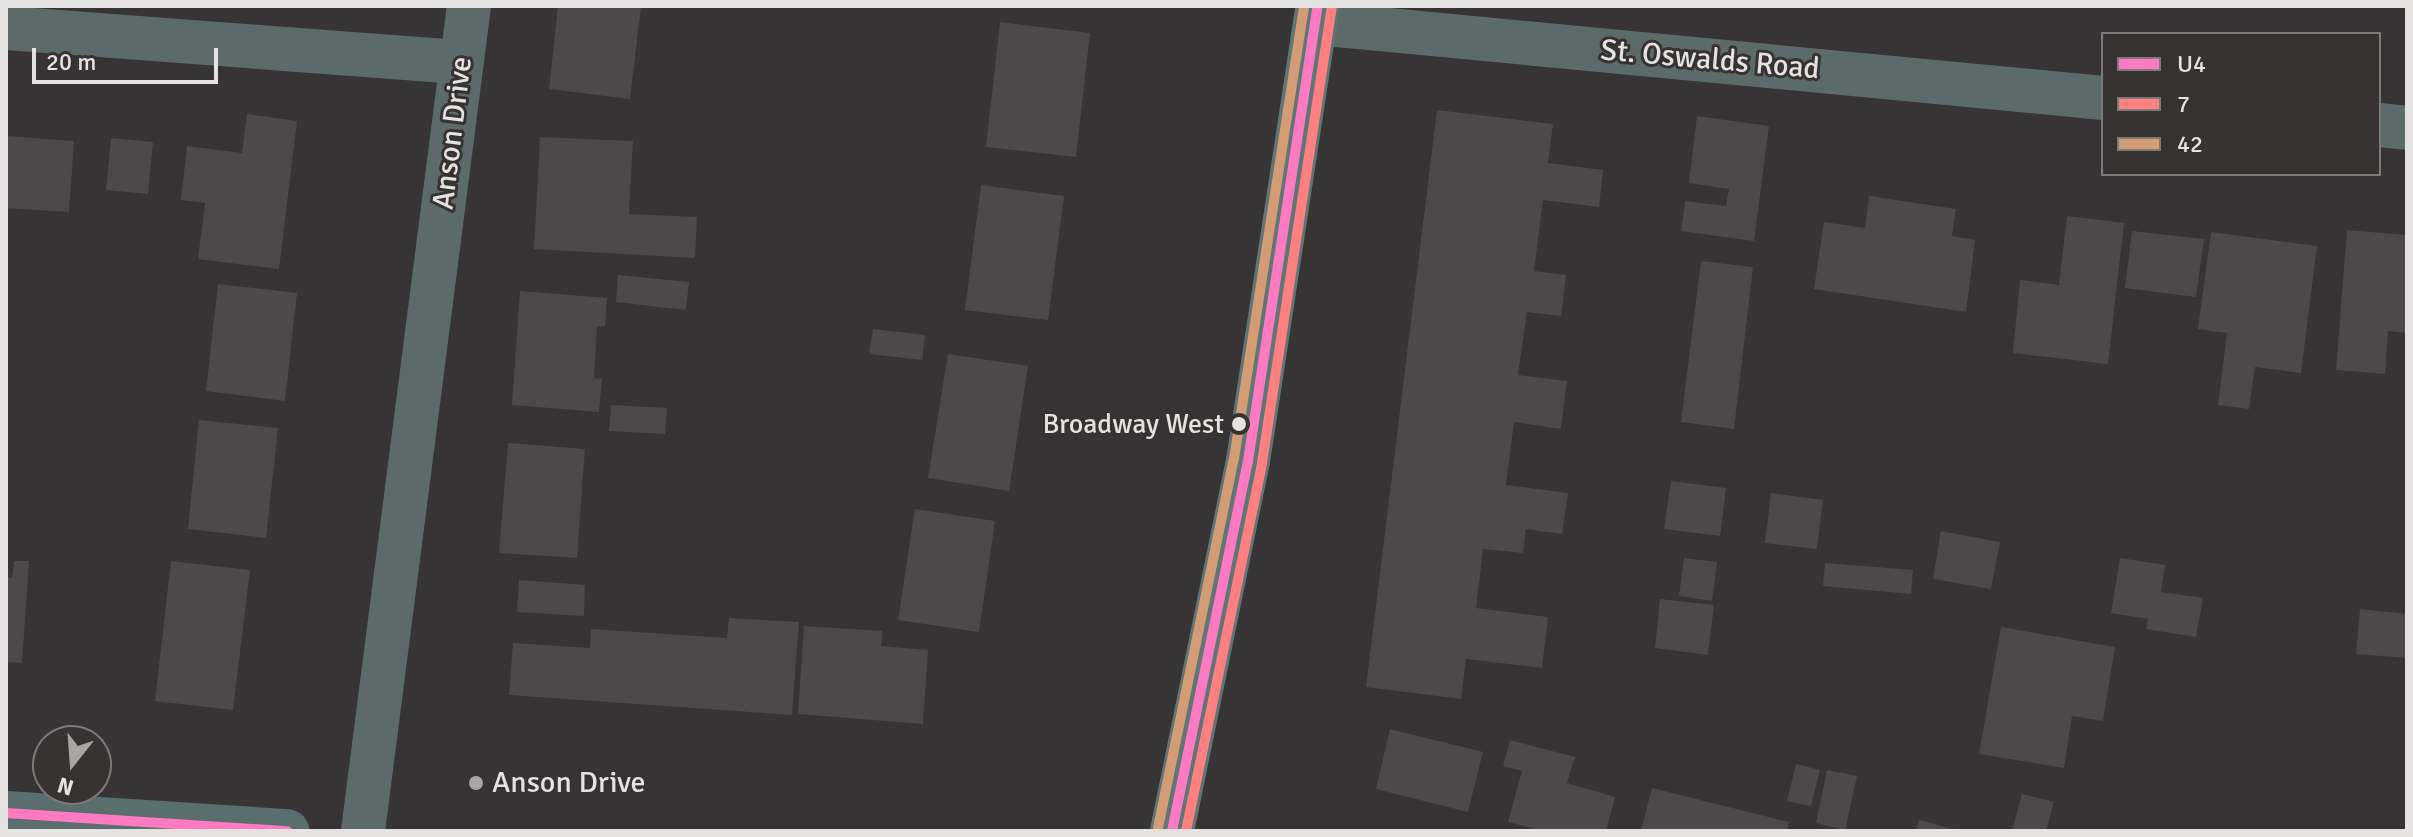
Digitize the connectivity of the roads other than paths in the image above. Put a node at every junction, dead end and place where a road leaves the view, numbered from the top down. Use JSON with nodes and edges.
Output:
{"nodes":[{"id":1,"x":469,"y":6,"type":"edge"},
{"id":2,"x":1317,"y":14,"type":"edge"},
{"id":3,"x":6,"y":28,"type":"edge"},
{"id":4,"x":462,"y":62,"type":"junction"},
{"id":5,"x":2101,"y":98,"type":"edge"},
{"id":6,"x":2381,"y":125,"type":"edge"},
{"id":7,"x":2407,"y":128,"type":"edge"},
{"id":8,"x":6,"y":813,"type":"edge"},
{"id":9,"x":287,"y":831,"type":"edge"},
{"id":10,"x":363,"y":831,"type":"edge"},
{"id":11,"x":1172,"y":831,"type":"edge"}],
"edges":[{"from":1,"to":4,"type":"street","name":"Anson Drive"},
{"from":2,"to":5,"type":"street","name":"St. Oswalds Road"},
{"from":2,"to":11,"type":"main road"},
{"from":3,"to":4,"type":"street"},
{"from":4,"to":10,"type":"street","name":"Anson Drive"},
{"from":6,"to":7,"type":"street"},
{"from":8,"to":9,"type":"street"}]}
